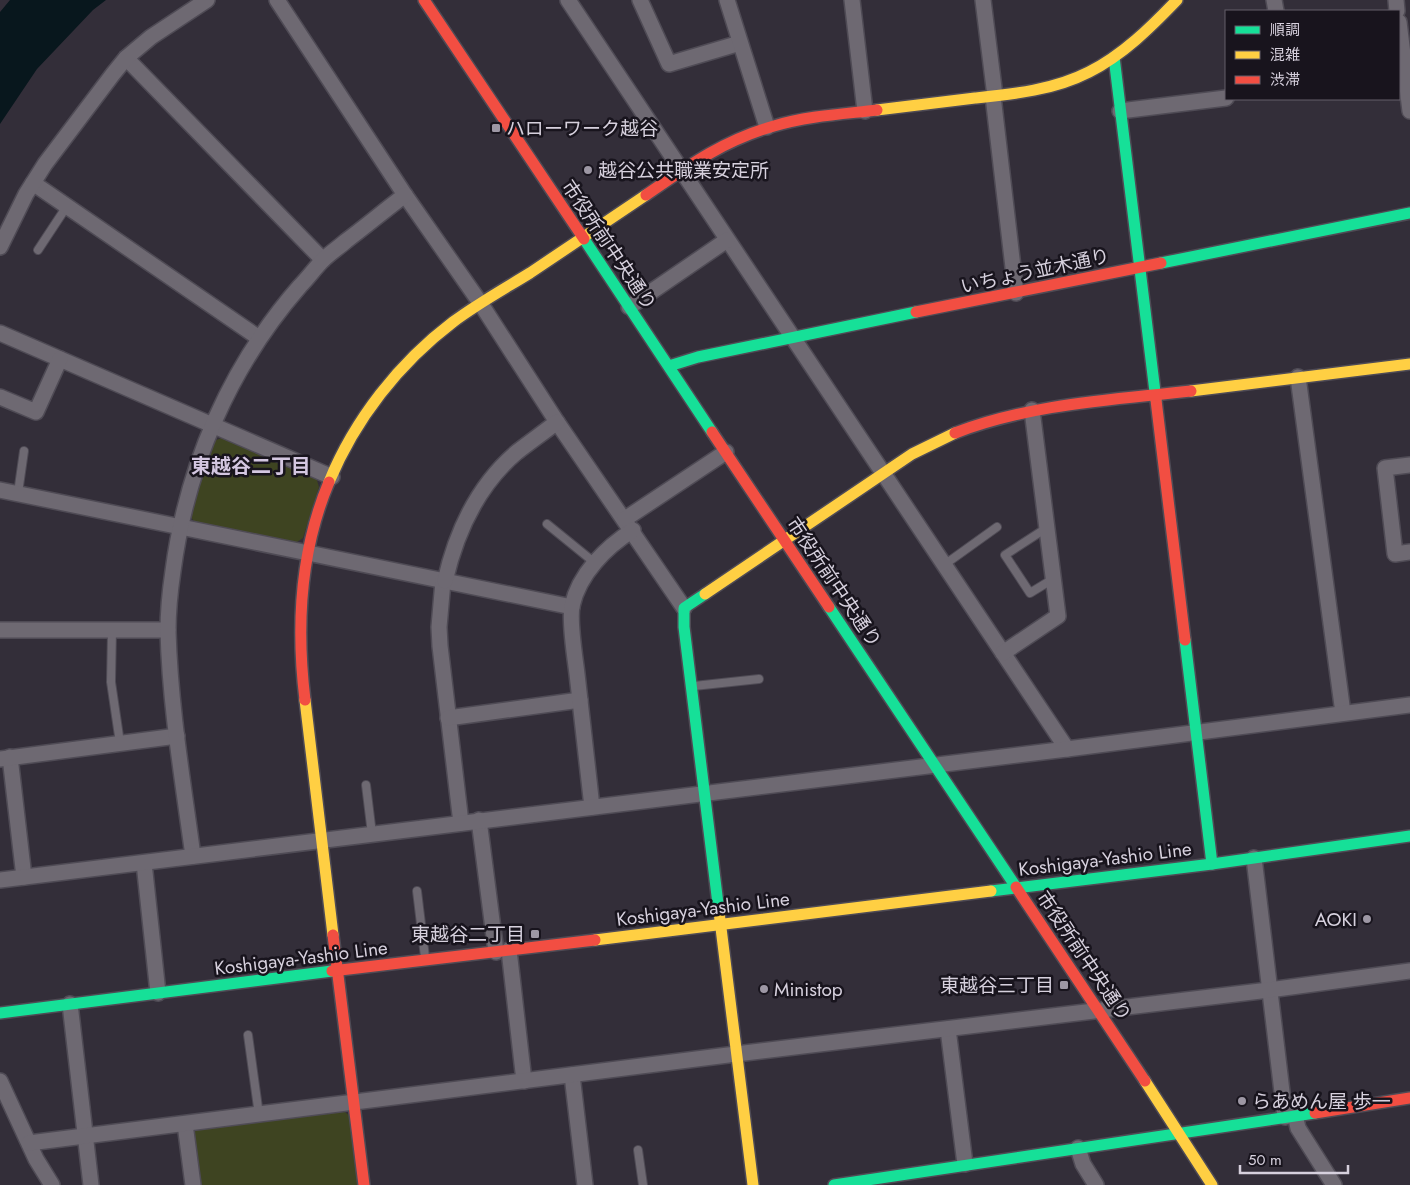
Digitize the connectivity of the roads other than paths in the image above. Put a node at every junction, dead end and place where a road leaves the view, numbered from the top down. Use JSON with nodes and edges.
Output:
{"nodes":[{"id":1,"x":207,"y":0,"type":"edge"},
{"id":2,"x":277,"y":0,"type":"edge"},
{"id":3,"x":424,"y":0,"type":"edge"},
{"id":4,"x":568,"y":0,"type":"edge"},
{"id":5,"x":640,"y":0,"type":"edge"},
{"id":6,"x":727,"y":0,"type":"edge"},
{"id":7,"x":852,"y":0,"type":"edge"},
{"id":8,"x":983,"y":0,"type":"edge"},
{"id":9,"x":1177,"y":0,"type":"edge"},
{"id":10,"x":1400,"y":31,"type":"edge"},
{"id":11,"x":740,"y":43,"type":"junction"},
{"id":12,"x":1114,"y":57,"type":"junction"},
{"id":13,"x":126,"y":58,"type":"junction"},
{"id":14,"x":1405,"y":77,"type":"edge"},
{"id":15,"x":994,"y":96,"type":"junction"},
{"id":16,"x":1225,"y":98,"type":"edge"},
{"id":17,"x":865,"y":111,"type":"junction"},
{"id":18,"x":1120,"y":111,"type":"junction"},
{"id":19,"x":1410,"y":111,"type":"edge"},
{"id":20,"x":767,"y":127,"type":"junction"},
{"id":21,"x":681,"y":171,"type":"junction"},
{"id":22,"x":34,"y":183,"type":"junction"},
{"id":23,"x":405,"y":195,"type":"junction"},
{"id":24,"x":67,"y":206,"type":"junction"},
{"id":25,"x":1410,"y":213,"type":"edge"},
{"id":26,"x":582,"y":238,"type":"junction"},
{"id":27,"x":727,"y":240,"type":"junction"},
{"id":28,"x":0,"y":247,"type":"edge"},
{"id":29,"x":38,"y":250,"type":"dead end"},
{"id":30,"x":323,"y":260,"type":"junction"},
{"id":31,"x":1139,"y":266,"type":"junction"},
{"id":32,"x":1016,"y":293,"type":"junction"},
{"id":33,"x":481,"y":304,"type":"junction"},
{"id":34,"x":629,"y":306,"type":"junction"},
{"id":35,"x":0,"y":333,"type":"edge"},
{"id":36,"x":792,"y":337,"type":"junction"},
{"id":37,"x":259,"y":338,"type":"junction"},
{"id":38,"x":60,"y":359,"type":"junction"},
{"id":39,"x":1410,"y":364,"type":"edge"},
{"id":40,"x":669,"y":366,"type":"junction"},
{"id":41,"x":1298,"y":377,"type":"junction"},
{"id":42,"x":1155,"y":394,"type":"junction"},
{"id":43,"x":0,"y":397,"type":"edge"},
{"id":44,"x":1032,"y":410,"type":"junction"},
{"id":45,"x":557,"y":422,"type":"junction"},
{"id":46,"x":212,"y":425,"type":"junction"},
{"id":47,"x":24,"y":451,"type":"dead end"},
{"id":48,"x":726,"y":452,"type":"junction"},
{"id":49,"x":1410,"y":465,"type":"edge"},
{"id":50,"x":884,"y":474,"type":"junction"},
{"id":51,"x":332,"y":477,"type":"junction"},
{"id":52,"x":0,"y":490,"type":"edge"},
{"id":53,"x":18,"y":493,"type":"junction"},
{"id":54,"x":547,"y":524,"type":"dead end"},
{"id":55,"x":629,"y":525,"type":"junction"},
{"id":56,"x":1048,"y":526,"type":"junction"},
{"id":57,"x":179,"y":527,"type":"junction"},
{"id":58,"x":997,"y":527,"type":"dead end"},
{"id":59,"x":784,"y":540,"type":"junction"},
{"id":60,"x":1410,"y":552,"type":"edge"},
{"id":61,"x":308,"y":554,"type":"junction"},
{"id":62,"x":595,"y":563,"type":"junction"},
{"id":63,"x":944,"y":565,"type":"junction"},
{"id":64,"x":1054,"y":579,"type":"junction"},
{"id":65,"x":444,"y":581,"type":"junction"},
{"id":66,"x":572,"y":607,"type":"junction"},
{"id":67,"x":684,"y":608,"type":"junction"},
{"id":68,"x":0,"y":630,"type":"edge"},
{"id":69,"x":112,"y":630,"type":"junction"},
{"id":70,"x":168,"y":630,"type":"junction"},
{"id":71,"x":1003,"y":653,"type":"junction"},
{"id":72,"x":759,"y":679,"type":"dead end"},
{"id":73,"x":692,"y":686,"type":"junction"},
{"id":74,"x":580,"y":700,"type":"junction"},
{"id":75,"x":1410,"y":705,"type":"edge"},
{"id":76,"x":1343,"y":713,"type":"junction"},
{"id":77,"x":448,"y":718,"type":"junction"},
{"id":78,"x":1196,"y":732,"type":"junction"},
{"id":79,"x":177,"y":736,"type":"junction"},
{"id":80,"x":120,"y":744,"type":"junction"},
{"id":81,"x":1067,"y":749,"type":"junction"},
{"id":82,"x":5,"y":758,"type":"edge"},
{"id":83,"x":933,"y":765,"type":"junction"},
{"id":84,"x":366,"y":785,"type":"dead end"},
{"id":85,"x":706,"y":793,"type":"junction"},
{"id":86,"x":592,"y":807,"type":"junction"},
{"id":87,"x":479,"y":820,"type":"junction"},
{"id":88,"x":461,"y":823,"type":"junction"},
{"id":89,"x":372,"y":834,"type":"junction"},
{"id":90,"x":1410,"y":836,"type":"edge"},
{"id":91,"x":322,"y":841,"type":"junction"},
{"id":92,"x":193,"y":856,"type":"junction"},
{"id":93,"x":1254,"y":858,"type":"junction"},
{"id":94,"x":144,"y":863,"type":"junction"},
{"id":95,"x":1212,"y":864,"type":"junction"},
{"id":96,"x":24,"y":877,"type":"junction"},
{"id":97,"x":0,"y":880,"type":"edge"},
{"id":98,"x":1017,"y":887,"type":"junction"},
{"id":99,"x":417,"y":891,"type":"dead end"},
{"id":100,"x":721,"y":924,"type":"junction"},
{"id":101,"x":502,"y":951,"type":"junction"},
{"id":102,"x":426,"y":959,"type":"junction"},
{"id":103,"x":338,"y":971,"type":"junction"},
{"id":104,"x":1410,"y":971,"type":"edge"},
{"id":105,"x":1269,"y":990,"type":"junction"},
{"id":106,"x":158,"y":993,"type":"junction"},
{"id":107,"x":70,"y":1004,"type":"junction"},
{"id":108,"x":1099,"y":1010,"type":"junction"},
{"id":109,"x":0,"y":1013,"type":"edge"},
{"id":110,"x":948,"y":1029,"type":"junction"},
{"id":111,"x":248,"y":1035,"type":"dead end"},
{"id":112,"x":736,"y":1054,"type":"junction"},
{"id":113,"x":572,"y":1075,"type":"junction"},
{"id":114,"x":0,"y":1081,"type":"edge"},
{"id":115,"x":524,"y":1081,"type":"junction"},
{"id":116,"x":1410,"y":1098,"type":"edge"},
{"id":117,"x":354,"y":1103,"type":"junction"},
{"id":118,"x":259,"y":1115,"type":"junction"},
{"id":119,"x":1290,"y":1116,"type":"junction"},
{"id":120,"x":185,"y":1124,"type":"junction"},
{"id":121,"x":1181,"y":1134,"type":"junction"},
{"id":122,"x":86,"y":1136,"type":"junction"},
{"id":123,"x":29,"y":1143,"type":"junction"},
{"id":124,"x":1078,"y":1148,"type":"junction"},
{"id":125,"x":638,"y":1150,"type":"dead end"},
{"id":126,"x":965,"y":1164,"type":"junction"},
{"id":127,"x":911,"y":1179,"type":"edge"},
{"id":128,"x":52,"y":1185,"type":"edge"},
{"id":129,"x":91,"y":1185,"type":"edge"},
{"id":130,"x":193,"y":1185,"type":"edge"},
{"id":131,"x":364,"y":1185,"type":"edge"},
{"id":132,"x":585,"y":1185,"type":"edge"},
{"id":133,"x":643,"y":1185,"type":"edge"},
{"id":134,"x":753,"y":1185,"type":"edge"},
{"id":135,"x":834,"y":1185,"type":"edge"},
{"id":136,"x":1096,"y":1185,"type":"edge"},
{"id":137,"x":1212,"y":1185,"type":"edge"},
{"id":138,"x":1334,"y":1185,"type":"edge"}],
"edges":[{"from":1,"to":13,"type":"street"},
{"from":2,"to":23,"type":"street"},
{"from":3,"to":26,"type":"street","name":"市役所前中央通り"},
{"from":4,"to":21,"type":"street"},
{"from":5,"to":11,"type":"street"},
{"from":6,"to":11,"type":"street"},
{"from":7,"to":17,"type":"street"},
{"from":8,"to":15,"type":"street"},
{"from":9,"to":12,"type":"street"},
{"from":10,"to":14,"type":"street"},
{"from":11,"to":20,"type":"street"},
{"from":12,"to":15,"type":"street"},
{"from":12,"to":18,"type":"street"},
{"from":13,"to":22,"type":"street"},
{"from":13,"to":30,"type":"street"},
{"from":14,"to":19,"type":"street"},
{"from":15,"to":17,"type":"street"},
{"from":15,"to":32,"type":"street"},
{"from":16,"to":18,"type":"street"},
{"from":17,"to":20,"type":"street"},
{"from":18,"to":31,"type":"street"},
{"from":20,"to":21,"type":"street"},
{"from":21,"to":26,"type":"street"},
{"from":21,"to":27,"type":"street"},
{"from":22,"to":24,"type":"street"},
{"from":22,"to":28,"type":"street"},
{"from":23,"to":30,"type":"street"},
{"from":23,"to":33,"type":"street"},
{"from":24,"to":29,"type":"lane"},
{"from":24,"to":37,"type":"street"},
{"from":25,"to":31,"type":"street","name":"いちょう並木通り"},
{"from":26,"to":33,"type":"street"},
{"from":26,"to":34,"type":"street","name":"市役所前中央通り"},
{"from":27,"to":34,"type":"street"},
{"from":27,"to":36,"type":"street"},
{"from":30,"to":37,"type":"street"},
{"from":31,"to":32,"type":"street","name":"いちょう並木通り"},
{"from":31,"to":42,"type":"street"},
{"from":32,"to":36,"type":"street","name":"いちょう並木通り"},
{"from":33,"to":45,"type":"street"},
{"from":33,"to":51,"type":"street"},
{"from":34,"to":40,"type":"street","name":"市役所前中央通り"},
{"from":35,"to":38,"type":"street"},
{"from":36,"to":40,"type":"street","name":"いちょう並木通り"},
{"from":36,"to":50,"type":"street"},
{"from":37,"to":46,"type":"street"},
{"from":38,"to":43,"type":"street"},
{"from":38,"to":46,"type":"street"},
{"from":39,"to":41,"type":"street"},
{"from":40,"to":48,"type":"street","name":"市役所前中央通り"},
{"from":41,"to":42,"type":"street"},
{"from":41,"to":76,"type":"street"},
{"from":42,"to":44,"type":"street"},
{"from":42,"to":78,"type":"street"},
{"from":44,"to":50,"type":"street"},
{"from":44,"to":56,"type":"street"},
{"from":45,"to":55,"type":"street"},
{"from":45,"to":65,"type":"street"},
{"from":46,"to":51,"type":"street"},
{"from":46,"to":57,"type":"street"},
{"from":47,"to":53,"type":"lane"},
{"from":48,"to":55,"type":"street"},
{"from":48,"to":59,"type":"street","name":"市役所前中央通り"},
{"from":49,"to":60,"type":"street"},
{"from":50,"to":59,"type":"street"},
{"from":50,"to":63,"type":"street"},
{"from":51,"to":61,"type":"street"},
{"from":52,"to":53,"type":"street"},
{"from":53,"to":57,"type":"street"},
{"from":54,"to":62,"type":"lane"},
{"from":55,"to":62,"type":"street"},
{"from":55,"to":67,"type":"street"},
{"from":56,"to":64,"type":"street"},
{"from":56,"to":64,"type":"lane"},
{"from":57,"to":61,"type":"street"},
{"from":57,"to":70,"type":"street"},
{"from":58,"to":63,"type":"lane"},
{"from":59,"to":67,"type":"street"},
{"from":59,"to":83,"type":"street","name":"市役所前中央通り"},
{"from":61,"to":65,"type":"street"},
{"from":61,"to":91,"type":"street"},
{"from":62,"to":66,"type":"street"},
{"from":63,"to":71,"type":"street"},
{"from":64,"to":71,"type":"street"},
{"from":65,"to":66,"type":"street"},
{"from":65,"to":77,"type":"street"},
{"from":66,"to":74,"type":"street"},
{"from":67,"to":73,"type":"street"},
{"from":68,"to":69,"type":"street"},
{"from":69,"to":70,"type":"street"},
{"from":69,"to":80,"type":"lane"},
{"from":70,"to":79,"type":"street"},
{"from":71,"to":81,"type":"street"},
{"from":72,"to":73,"type":"lane"},
{"from":73,"to":85,"type":"street"},
{"from":74,"to":77,"type":"street"},
{"from":74,"to":86,"type":"street"},
{"from":75,"to":76,"type":"street"},
{"from":76,"to":78,"type":"street"},
{"from":77,"to":88,"type":"street"},
{"from":78,"to":81,"type":"street"},
{"from":78,"to":95,"type":"street"},
{"from":79,"to":80,"type":"street"},
{"from":79,"to":92,"type":"street"},
{"from":80,"to":82,"type":"street"},
{"from":81,"to":83,"type":"street"},
{"from":82,"to":96,"type":"street"},
{"from":83,"to":85,"type":"street"},
{"from":83,"to":98,"type":"street","name":"市役所前中央通り"},
{"from":84,"to":89,"type":"lane"},
{"from":85,"to":86,"type":"street"},
{"from":85,"to":100,"type":"street"},
{"from":86,"to":87,"type":"street"},
{"from":87,"to":88,"type":"street"},
{"from":87,"to":101,"type":"street"},
{"from":88,"to":89,"type":"street"},
{"from":89,"to":91,"type":"street"},
{"from":90,"to":93,"type":"street","name":"Koshigaya-Yashio Line"},
{"from":91,"to":92,"type":"street"},
{"from":91,"to":103,"type":"street"},
{"from":92,"to":94,"type":"street"},
{"from":93,"to":95,"type":"street","name":"Koshigaya-Yashio Line"},
{"from":93,"to":105,"type":"street"},
{"from":94,"to":96,"type":"street"},
{"from":94,"to":106,"type":"street"},
{"from":95,"to":98,"type":"street","name":"Koshigaya-Yashio Line"},
{"from":96,"to":97,"type":"street"},
{"from":98,"to":100,"type":"street","name":"Koshigaya-Yashio Line"},
{"from":98,"to":108,"type":"street","name":"市役所前中央通り"},
{"from":99,"to":102,"type":"lane"},
{"from":100,"to":101,"type":"street","name":"Koshigaya-Yashio Line"},
{"from":100,"to":112,"type":"street"},
{"from":101,"to":102,"type":"street","name":"Koshigaya-Yashio Line"},
{"from":101,"to":115,"type":"street"},
{"from":102,"to":103,"type":"street","name":"Koshigaya-Yashio Line"},
{"from":103,"to":106,"type":"street","name":"Koshigaya-Yashio Line"},
{"from":103,"to":117,"type":"street"},
{"from":104,"to":105,"type":"street"},
{"from":105,"to":108,"type":"street"},
{"from":105,"to":119,"type":"street"},
{"from":106,"to":107,"type":"street","name":"Koshigaya-Yashio Line"},
{"from":107,"to":109,"type":"street","name":"Koshigaya-Yashio Line"},
{"from":107,"to":122,"type":"street"},
{"from":108,"to":110,"type":"street"},
{"from":108,"to":121,"type":"street","name":"市役所前中央通り"},
{"from":110,"to":112,"type":"street"},
{"from":110,"to":126,"type":"street"},
{"from":111,"to":118,"type":"lane"},
{"from":112,"to":113,"type":"street"},
{"from":112,"to":134,"type":"street"},
{"from":113,"to":115,"type":"street"},
{"from":113,"to":132,"type":"street"},
{"from":114,"to":123,"type":"street"},
{"from":115,"to":117,"type":"street"},
{"from":116,"to":119,"type":"street"},
{"from":117,"to":118,"type":"street"},
{"from":117,"to":131,"type":"street"},
{"from":118,"to":120,"type":"street"},
{"from":119,"to":121,"type":"street"},
{"from":119,"to":138,"type":"street"},
{"from":120,"to":122,"type":"street"},
{"from":120,"to":130,"type":"street"},
{"from":121,"to":124,"type":"street"},
{"from":121,"to":137,"type":"street","name":"市役所前中央通り"},
{"from":122,"to":123,"type":"street"},
{"from":122,"to":129,"type":"street"},
{"from":123,"to":128,"type":"street"},
{"from":124,"to":126,"type":"street"},
{"from":124,"to":136,"type":"street"},
{"from":125,"to":133,"type":"lane"},
{"from":126,"to":127,"type":"street"},
{"from":127,"to":135,"type":"street"}]}
